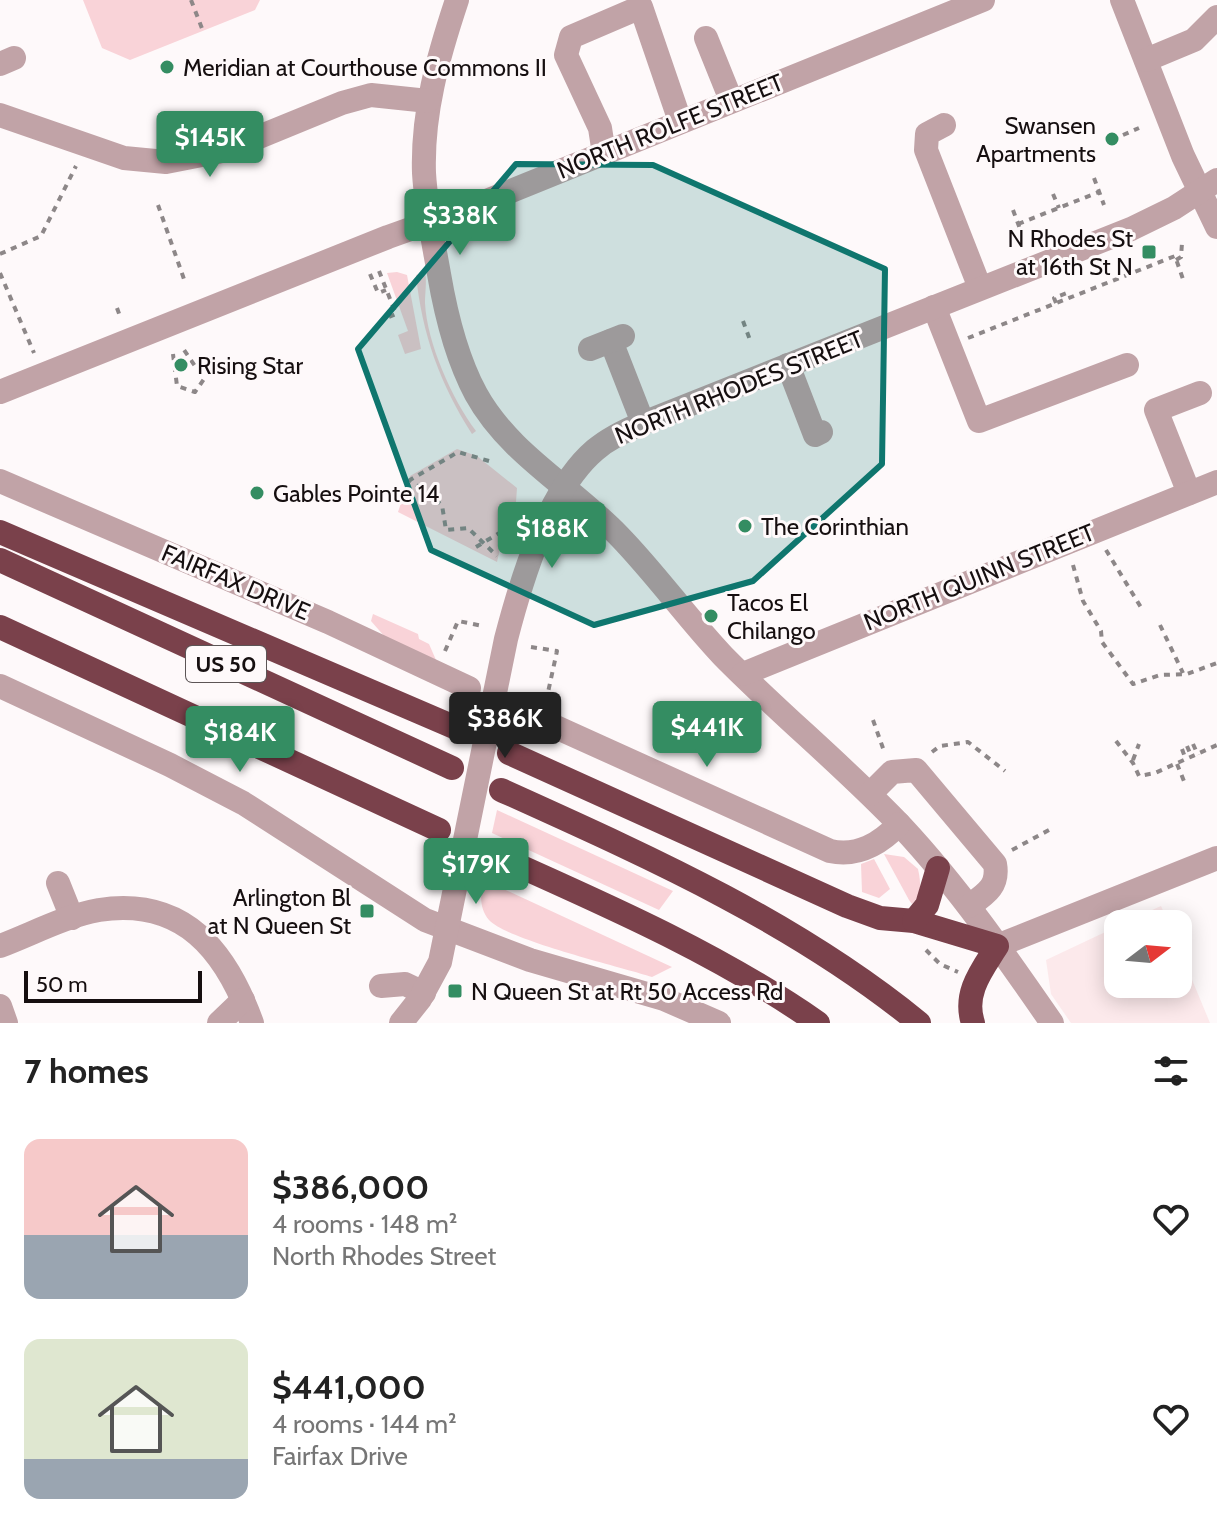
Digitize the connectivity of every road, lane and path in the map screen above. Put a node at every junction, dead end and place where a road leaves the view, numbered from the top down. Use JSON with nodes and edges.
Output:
{"nodes":[{"id":1,"x":191,"y":0,"type":"edge"},
{"id":2,"x":983,"y":0,"type":"edge"},
{"id":3,"x":1122,"y":0,"type":"edge"},
{"id":4,"x":455,"y":1,"type":"edge"},
{"id":5,"x":1217,"y":17,"type":"edge"},
{"id":6,"x":203,"y":31,"type":"dead end"},
{"id":7,"x":706,"y":38,"type":"dead end"},
{"id":8,"x":1146,"y":60,"type":"junction"},
{"id":9,"x":731,"y":100,"type":"junction"},
{"id":10,"x":428,"y":101,"type":"junction"},
{"id":11,"x":0,"y":115,"type":"edge"},
{"id":12,"x":680,"y":121,"type":"junction"},
{"id":13,"x":944,"y":125,"type":"dead end"},
{"id":14,"x":1139,"y":128,"type":"dead end"},
{"id":15,"x":1123,"y":135,"type":"dead end"},
{"id":16,"x":604,"y":154,"type":"junction"},
{"id":17,"x":77,"y":164,"type":"dead end"},
{"id":18,"x":1094,"y":178,"type":"dead end"},
{"id":19,"x":1209,"y":186,"type":"edge"},
{"id":20,"x":1099,"y":192,"type":"junction"},
{"id":21,"x":1053,"y":194,"type":"dead end"},
{"id":22,"x":158,"y":205,"type":"dead end"},
{"id":23,"x":1104,"y":205,"type":"dead end"},
{"id":24,"x":1059,"y":208,"type":"junction"},
{"id":25,"x":1013,"y":210,"type":"dead end"},
{"id":26,"x":430,"y":223,"type":"junction"},
{"id":27,"x":1018,"y":224,"type":"junction"},
{"id":28,"x":1217,"y":227,"type":"edge"},
{"id":29,"x":1023,"y":237,"type":"dead end"},
{"id":30,"x":1182,"y":243,"type":"dead end"},
{"id":31,"x":0,"y":254,"type":"edge"},
{"id":32,"x":1176,"y":260,"type":"junction"},
{"id":33,"x":379,"y":271,"type":"dead end"},
{"id":34,"x":0,"y":273,"type":"edge"},
{"id":35,"x":370,"y":274,"type":"dead end"},
{"id":36,"x":185,"y":282,"type":"dead end"},
{"id":37,"x":1184,"y":282,"type":"dead end"},
{"id":38,"x":980,"y":288,"type":"junction"},
{"id":39,"x":387,"y":290,"type":"junction"},
{"id":40,"x":1071,"y":298,"type":"junction"},
{"id":41,"x":1056,"y":304,"type":"junction"},
{"id":42,"x":934,"y":307,"type":"junction"},
{"id":43,"x":117,"y":308,"type":"dead end"},
{"id":44,"x":389,"y":317,"type":"dead end"},
{"id":45,"x":121,"y":319,"type":"dead end"},
{"id":46,"x":743,"y":321,"type":"dead end"},
{"id":47,"x":966,"y":339,"type":"dead end"},
{"id":48,"x":750,"y":340,"type":"dead end"},
{"id":49,"x":608,"y":342,"type":"dead end"},
{"id":50,"x":184,"y":350,"type":"dead end"},
{"id":51,"x":34,"y":353,"type":"dead end"},
{"id":52,"x":173,"y":354,"type":"dead end"},
{"id":53,"x":788,"y":365,"type":"junction"},
{"id":54,"x":1127,"y":365,"type":"dead end"},
{"id":55,"x":0,"y":392,"type":"edge"},
{"id":56,"x":1200,"y":393,"type":"dead end"},
{"id":57,"x":643,"y":423,"type":"junction"},
{"id":58,"x":821,"y":432,"type":"dead end"},
{"id":59,"x":489,"y":461,"type":"dead end"},
{"id":60,"x":0,"y":481,"type":"edge"},
{"id":61,"x":1217,"y":482,"type":"edge"},
{"id":62,"x":566,"y":487,"type":"junction"},
{"id":63,"x":1189,"y":493,"type":"junction"},
{"id":64,"x":506,"y":529,"type":"dead end"},
{"id":65,"x":1094,"y":530,"type":"junction"},
{"id":66,"x":0,"y":532,"type":"edge"},
{"id":67,"x":483,"y":543,"type":"junction"},
{"id":68,"x":476,"y":547,"type":"dead end"},
{"id":69,"x":1070,"y":555,"type":"dead end"},
{"id":70,"x":497,"y":556,"type":"dead end"},
{"id":71,"x":0,"y":560,"type":"edge"},
{"id":72,"x":1142,"y":609,"type":"dead end"},
{"id":73,"x":1160,"y":625,"type":"dead end"},
{"id":74,"x":483,"y":626,"type":"dead end"},
{"id":75,"x":0,"y":627,"type":"edge"},
{"id":76,"x":531,"y":647,"type":"dead end"},
{"id":77,"x":446,"y":662,"type":"dead end"},
{"id":78,"x":1217,"y":663,"type":"edge"},
{"id":79,"x":743,"y":674,"type":"junction"},
{"id":80,"x":1184,"y":675,"type":"junction"},
{"id":81,"x":0,"y":686,"type":"edge"},
{"id":82,"x":469,"y":688,"type":"dead end"},
{"id":83,"x":545,"y":706,"type":"dead end"},
{"id":84,"x":518,"y":710,"type":"dead end"},
{"id":85,"x":873,"y":720,"type":"dead end"},
{"id":86,"x":461,"y":730,"type":"dead end"},
{"id":87,"x":1116,"y":741,"type":"dead end"},
{"id":88,"x":1139,"y":744,"type":"dead end"},
{"id":89,"x":1217,"y":745,"type":"edge"},
{"id":90,"x":882,"y":746,"type":"dead end"},
{"id":91,"x":509,"y":753,"type":"dead end"},
{"id":92,"x":1195,"y":756,"type":"junction"},
{"id":93,"x":1186,"y":760,"type":"junction"},
{"id":94,"x":1133,"y":763,"type":"junction"},
{"id":95,"x":1177,"y":764,"type":"junction"},
{"id":96,"x":452,"y":768,"type":"dead end"},
{"id":97,"x":916,"y":770,"type":"junction"},
{"id":98,"x":1005,"y":771,"type":"dead end"},
{"id":99,"x":1186,"y":786,"type":"dead end"},
{"id":100,"x":501,"y":790,"type":"dead end"},
{"id":101,"x":870,"y":794,"type":"junction"},
{"id":102,"x":899,"y":824,"type":"junction"},
{"id":103,"x":439,"y":830,"type":"dead end"},
{"id":104,"x":1049,"y":830,"type":"dead end"},
{"id":105,"x":488,"y":852,"type":"dead end"},
{"id":106,"x":1217,"y":858,"type":"edge"},
{"id":107,"x":995,"y":864,"type":"junction"},
{"id":108,"x":938,"y":868,"type":"junction"},
{"id":109,"x":58,"y":883,"type":"dead end"},
{"id":110,"x":969,"y":906,"type":"junction"},
{"id":111,"x":72,"y":918,"type":"junction"},
{"id":112,"x":914,"y":921,"type":"junction"},
{"id":113,"x":447,"y":930,"type":"junction"},
{"id":114,"x":923,"y":945,"type":"dead end"},
{"id":115,"x":0,"y":946,"type":"edge"},
{"id":116,"x":997,"y":946,"type":"junction"},
{"id":117,"x":968,"y":976,"type":"dead end"},
{"id":118,"x":381,"y":986,"type":"dead end"},
{"id":119,"x":424,"y":993,"type":"junction"},
{"id":120,"x":0,"y":1006,"type":"edge"},
{"id":121,"x":248,"y":1012,"type":"edge"},
{"id":122,"x":6,"y":1023,"type":"edge"},
{"id":123,"x":219,"y":1023,"type":"edge"},
{"id":124,"x":401,"y":1023,"type":"edge"},
{"id":125,"x":719,"y":1023,"type":"edge"},
{"id":126,"x":818,"y":1023,"type":"edge"},
{"id":127,"x":919,"y":1023,"type":"edge"},
{"id":128,"x":973,"y":1023,"type":"edge"},
{"id":129,"x":1052,"y":1023,"type":"edge"}],
"edges":[{"from":1,"to":6,"type":"path"},
{"from":2,"to":9,"type":"street","name":"NORTH ROLFE STREET"},
{"from":3,"to":8,"type":"street"},
{"from":4,"to":10,"type":"street"},
{"from":5,"to":8,"type":"street"},
{"from":7,"to":9,"type":"street"},
{"from":8,"to":19,"type":"street"},
{"from":9,"to":12,"type":"street","name":"NORTH ROLFE STREET"},
{"from":10,"to":11,"type":"street"},
{"from":10,"to":26,"type":"street"},
{"from":12,"to":16,"type":"street","name":"NORTH ROLFE STREET"},
{"from":12,"to":16,"type":"street"},
{"from":13,"to":38,"type":"street"},
{"from":14,"to":15,"type":"path"},
{"from":16,"to":26,"type":"street","name":"NORTH ROLFE STREET"},
{"from":17,"to":31,"type":"path"},
{"from":18,"to":20,"type":"path"},
{"from":19,"to":28,"type":"street"},
{"from":19,"to":38,"type":"street","name":"NORTH RHODES STREET"},
{"from":20,"to":23,"type":"path"},
{"from":20,"to":24,"type":"path"},
{"from":21,"to":24,"type":"path"},
{"from":22,"to":36,"type":"path"},
{"from":24,"to":27,"type":"path"},
{"from":25,"to":27,"type":"path"},
{"from":26,"to":55,"type":"street","name":"NORTH ROLFE STREET"},
{"from":26,"to":62,"type":"street"},
{"from":27,"to":29,"type":"path"},
{"from":30,"to":32,"type":"path"},
{"from":32,"to":37,"type":"path"},
{"from":32,"to":40,"type":"path"},
{"from":33,"to":39,"type":"path"},
{"from":34,"to":51,"type":"path"},
{"from":35,"to":39,"type":"path"},
{"from":38,"to":42,"type":"street","name":"NORTH RHODES STREET"},
{"from":39,"to":44,"type":"path"},
{"from":40,"to":41,"type":"path"},
{"from":40,"to":41,"type":"path"},
{"from":41,"to":47,"type":"path"},
{"from":42,"to":53,"type":"street","name":"NORTH RHODES STREET"},
{"from":42,"to":54,"type":"street"},
{"from":43,"to":45,"type":"path"},
{"from":46,"to":48,"type":"path"},
{"from":49,"to":57,"type":"street"},
{"from":50,"to":52,"type":"path"},
{"from":53,"to":57,"type":"street","name":"NORTH RHODES STREET"},
{"from":53,"to":58,"type":"street"},
{"from":56,"to":63,"type":"street"},
{"from":57,"to":62,"type":"street","name":"NORTH RHODES STREET"},
{"from":59,"to":67,"type":"path"},
{"from":60,"to":82,"type":"street","name":"FAIRFAX DRIVE"},
{"from":61,"to":63,"type":"street","name":"NORTH QUINN STREET"},
{"from":62,"to":79,"type":"street"},
{"from":62,"to":113,"type":"street","name":"NORTH RHODES STREET"},
{"from":63,"to":65,"type":"street","name":"NORTH QUINN STREET"},
{"from":64,"to":67,"type":"path"},
{"from":65,"to":72,"type":"path"},
{"from":65,"to":79,"type":"street","name":"NORTH QUINN STREET"},
{"from":66,"to":86,"type":"highway"},
{"from":67,"to":68,"type":"path"},
{"from":67,"to":70,"type":"path"},
{"from":69,"to":80,"type":"path"},
{"from":71,"to":96,"type":"highway","number":"US 50"},
{"from":73,"to":80,"type":"path"},
{"from":74,"to":77,"type":"path"},
{"from":75,"to":103,"type":"highway","number":"US 50"},
{"from":76,"to":83,"type":"path"},
{"from":78,"to":80,"type":"path"},
{"from":79,"to":101,"type":"street"},
{"from":81,"to":113,"type":"street"},
{"from":84,"to":102,"type":"street"},
{"from":85,"to":90,"type":"path"},
{"from":87,"to":94,"type":"path"},
{"from":88,"to":94,"type":"path"},
{"from":89,"to":92,"type":"path"},
{"from":91,"to":112,"type":"highway"},
{"from":92,"to":93,"type":"path"},
{"from":92,"to":93,"type":"path"},
{"from":93,"to":95,"type":"path"},
{"from":94,"to":95,"type":"path"},
{"from":95,"to":99,"type":"path"},
{"from":97,"to":98,"type":"path"},
{"from":97,"to":101,"type":"street"},
{"from":97,"to":107,"type":"street"},
{"from":100,"to":127,"type":"highway"},
{"from":101,"to":102,"type":"street"},
{"from":102,"to":108,"type":"street"},
{"from":104,"to":107,"type":"path"},
{"from":105,"to":126,"type":"highway"},
{"from":106,"to":116,"type":"street"},
{"from":107,"to":110,"type":"street"},
{"from":108,"to":110,"type":"street"},
{"from":108,"to":112,"type":"highway"},
{"from":109,"to":111,"type":"street"},
{"from":110,"to":116,"type":"street"},
{"from":111,"to":115,"type":"street"},
{"from":111,"to":121,"type":"street"},
{"from":112,"to":116,"type":"highway"},
{"from":113,"to":119,"type":"street","name":"NORTH RHODES STREET"},
{"from":113,"to":125,"type":"street"},
{"from":114,"to":117,"type":"path"},
{"from":116,"to":128,"type":"highway"},
{"from":116,"to":129,"type":"street"},
{"from":118,"to":119,"type":"street"},
{"from":119,"to":124,"type":"street","name":"NORTH RHODES STREET"},
{"from":120,"to":122,"type":"street"},
{"from":121,"to":123,"type":"street"}]}
